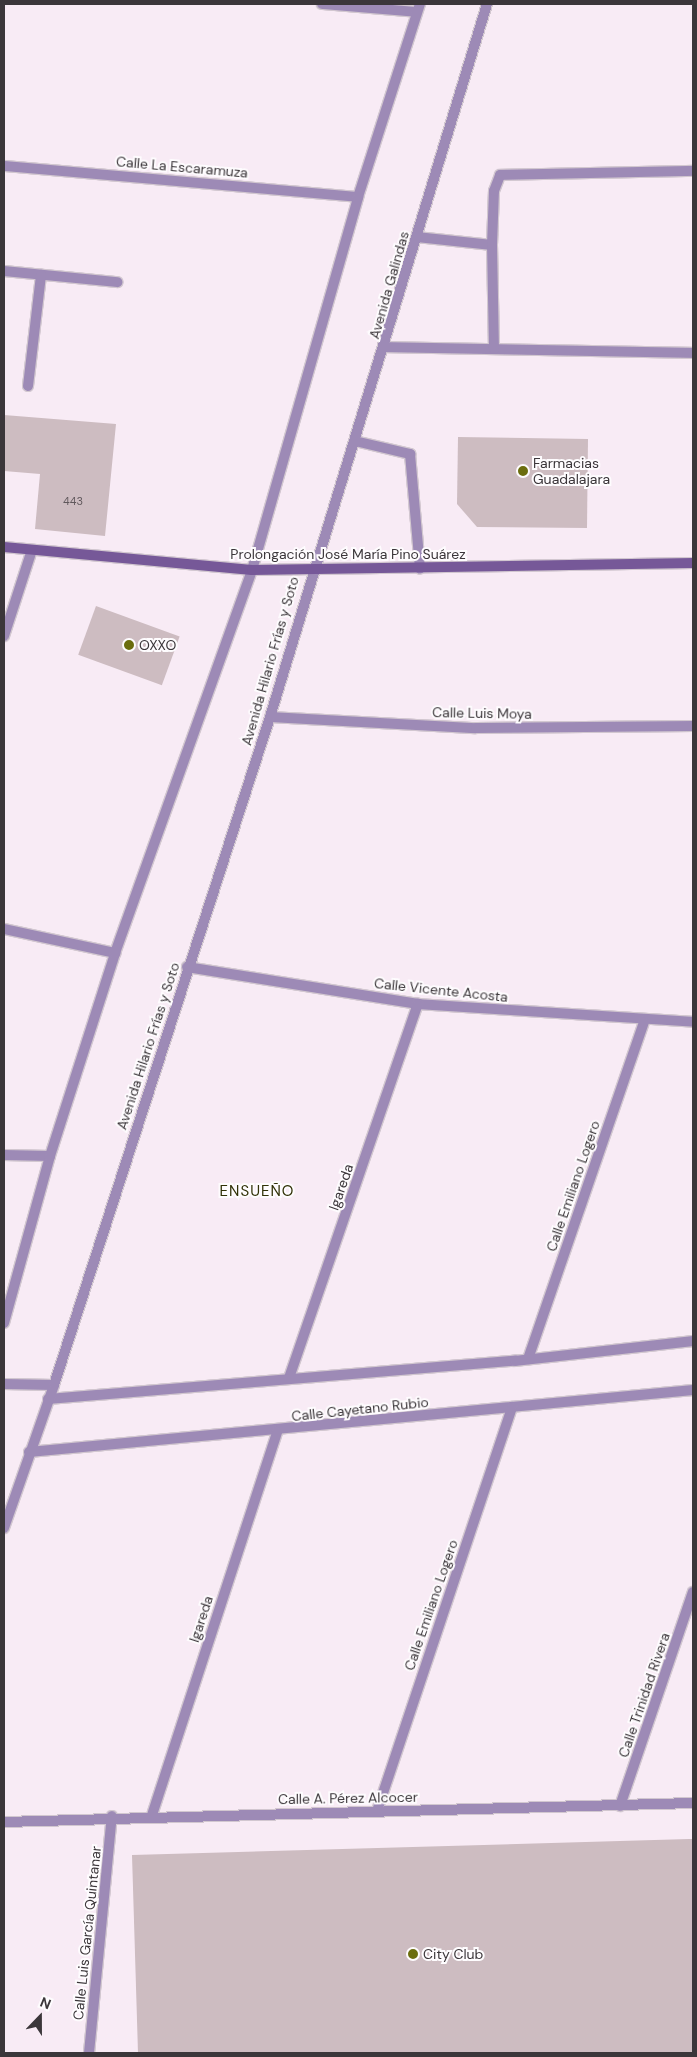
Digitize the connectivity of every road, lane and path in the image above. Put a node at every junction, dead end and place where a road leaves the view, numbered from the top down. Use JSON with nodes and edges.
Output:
{"nodes":[{"id":1,"x":322,"y":4,"type":"edge"},
{"id":2,"x":487,"y":4,"type":"edge"},
{"id":3,"x":418,"y":8,"type":"edge"},
{"id":4,"x":4,"y":166,"type":"edge"},
{"id":5,"x":693,"y":171,"type":"edge"},
{"id":6,"x":358,"y":197,"type":"junction"},
{"id":7,"x":416,"y":237,"type":"junction"},
{"id":8,"x":492,"y":245,"type":"junction"},
{"id":9,"x":4,"y":271,"type":"edge"},
{"id":10,"x":41,"y":275,"type":"junction"},
{"id":11,"x":117,"y":282,"type":"dead end"},
{"id":12,"x":385,"y":347,"type":"junction"},
{"id":13,"x":494,"y":349,"type":"junction"},
{"id":14,"x":693,"y":353,"type":"edge"},
{"id":15,"x":28,"y":386,"type":"dead end"},
{"id":16,"x":355,"y":441,"type":"junction"},
{"id":17,"x":4,"y":548,"type":"edge"},
{"id":18,"x":32,"y":550,"type":"junction"},
{"id":19,"x":693,"y":563,"type":"edge"},
{"id":20,"x":420,"y":569,"type":"junction"},
{"id":21,"x":252,"y":570,"type":"junction"},
{"id":22,"x":311,"y":571,"type":"junction"},
{"id":23,"x":4,"y":636,"type":"edge"},
{"id":24,"x":270,"y":717,"type":"junction"},
{"id":25,"x":693,"y":726,"type":"edge"},
{"id":26,"x":4,"y":929,"type":"edge"},
{"id":27,"x":115,"y":953,"type":"junction"},
{"id":28,"x":187,"y":967,"type":"junction"},
{"id":29,"x":418,"y":1004,"type":"junction"},
{"id":30,"x":644,"y":1022,"type":"junction"},
{"id":31,"x":693,"y":1022,"type":"edge"},
{"id":32,"x":4,"y":1155,"type":"edge"},
{"id":33,"x":50,"y":1156,"type":"junction"},
{"id":34,"x":4,"y":1323,"type":"edge"},
{"id":35,"x":693,"y":1341,"type":"edge"},
{"id":36,"x":528,"y":1359,"type":"junction"},
{"id":37,"x":289,"y":1378,"type":"junction"},
{"id":38,"x":4,"y":1384,"type":"edge"},
{"id":39,"x":54,"y":1385,"type":"junction"},
{"id":40,"x":693,"y":1390,"type":"edge"},
{"id":41,"x":48,"y":1400,"type":"junction"},
{"id":42,"x":512,"y":1407,"type":"junction"},
{"id":43,"x":277,"y":1432,"type":"junction"},
{"id":44,"x":29,"y":1452,"type":"junction"},
{"id":45,"x":4,"y":1528,"type":"edge"},
{"id":46,"x":693,"y":1592,"type":"edge"},
{"id":47,"x":693,"y":1803,"type":"edge"},
{"id":48,"x":620,"y":1806,"type":"junction"},
{"id":49,"x":377,"y":1811,"type":"junction"},
{"id":50,"x":152,"y":1815,"type":"junction"},
{"id":51,"x":112,"y":1816,"type":"junction"},
{"id":52,"x":4,"y":1822,"type":"edge"},
{"id":53,"x":89,"y":2053,"type":"edge"}],
"edges":[{"from":1,"to":3,"type":"street"},
{"from":2,"to":7,"type":"street","name":"Avenida Galindas"},
{"from":3,"to":6,"type":"street"},
{"from":4,"to":6,"type":"street","name":"Calle La Escaramuza"},
{"from":5,"to":8,"type":"street"},
{"from":6,"to":21,"type":"street"},
{"from":7,"to":8,"type":"street"},
{"from":7,"to":12,"type":"street","name":"Avenida Galindas"},
{"from":8,"to":13,"type":"street"},
{"from":9,"to":10,"type":"street"},
{"from":10,"to":11,"type":"street"},
{"from":10,"to":15,"type":"street"},
{"from":12,"to":13,"type":"street"},
{"from":12,"to":16,"type":"street","name":"Avenida Galindas"},
{"from":13,"to":14,"type":"street"},
{"from":16,"to":20,"type":"street"},
{"from":16,"to":22,"type":"street","name":"Avenida Galindas"},
{"from":17,"to":18,"type":"main road","name":"Prolongación José María Pino Suárez"},
{"from":18,"to":21,"type":"main road","name":"Prolongación José María Pino Suárez"},
{"from":18,"to":23,"type":"street"},
{"from":19,"to":20,"type":"main road","name":"Prolongación José María Pino Suárez"},
{"from":20,"to":22,"type":"main road","name":"Prolongación José María Pino Suárez"},
{"from":21,"to":22,"type":"main road","name":"Prolongación José María Pino Suárez"},
{"from":21,"to":27,"type":"street"},
{"from":22,"to":24,"type":"street","name":"Avenida Hilario Frías y Soto"},
{"from":24,"to":25,"type":"street","name":"Calle Luis Moya"},
{"from":24,"to":28,"type":"street","name":"Avenida Hilario Frías y Soto"},
{"from":26,"to":27,"type":"street"},
{"from":27,"to":33,"type":"street"},
{"from":28,"to":29,"type":"street","name":"Calle Vicente Acosta"},
{"from":28,"to":39,"type":"street","name":"Avenida Hilario Frías y Soto"},
{"from":29,"to":30,"type":"street","name":"Calle Vicente Acosta"},
{"from":29,"to":37,"type":"street","name":"Igareda"},
{"from":30,"to":31,"type":"street","name":"Calle Vicente Acosta"},
{"from":30,"to":36,"type":"street","name":"Calle Emiliano Logero"},
{"from":32,"to":33,"type":"street"},
{"from":33,"to":34,"type":"street"},
{"from":35,"to":36,"type":"street"},
{"from":36,"to":37,"type":"street"},
{"from":37,"to":41,"type":"street"},
{"from":38,"to":39,"type":"street"},
{"from":39,"to":41,"type":"street","name":"Avenida Hilario Frías y Soto"},
{"from":40,"to":42,"type":"street","name":"Calle Cayetano Rubio"},
{"from":41,"to":44,"type":"street","name":"Avenida Hilario Frías y Soto"},
{"from":42,"to":43,"type":"street","name":"Calle Cayetano Rubio"},
{"from":42,"to":49,"type":"street","name":"Calle Emiliano Logero"},
{"from":43,"to":44,"type":"street","name":"Calle Cayetano Rubio"},
{"from":43,"to":50,"type":"street","name":"Igareda"},
{"from":44,"to":45,"type":"street","name":"Avenida Hilario Frías y Soto"},
{"from":46,"to":48,"type":"street","name":"Calle Trinidad Rivera"},
{"from":47,"to":48,"type":"street","name":"Calle A. Pérez Alcocer"},
{"from":48,"to":49,"type":"street","name":"Calle A. Pérez Alcocer"},
{"from":49,"to":50,"type":"street","name":"Calle A. Pérez Alcocer"},
{"from":50,"to":51,"type":"street","name":"Calle A. Pérez Alcocer"},
{"from":51,"to":52,"type":"street","name":"Calle A. Pérez Alcocer"},
{"from":51,"to":53,"type":"street","name":"Calle Luis García Quintanar"}]}
